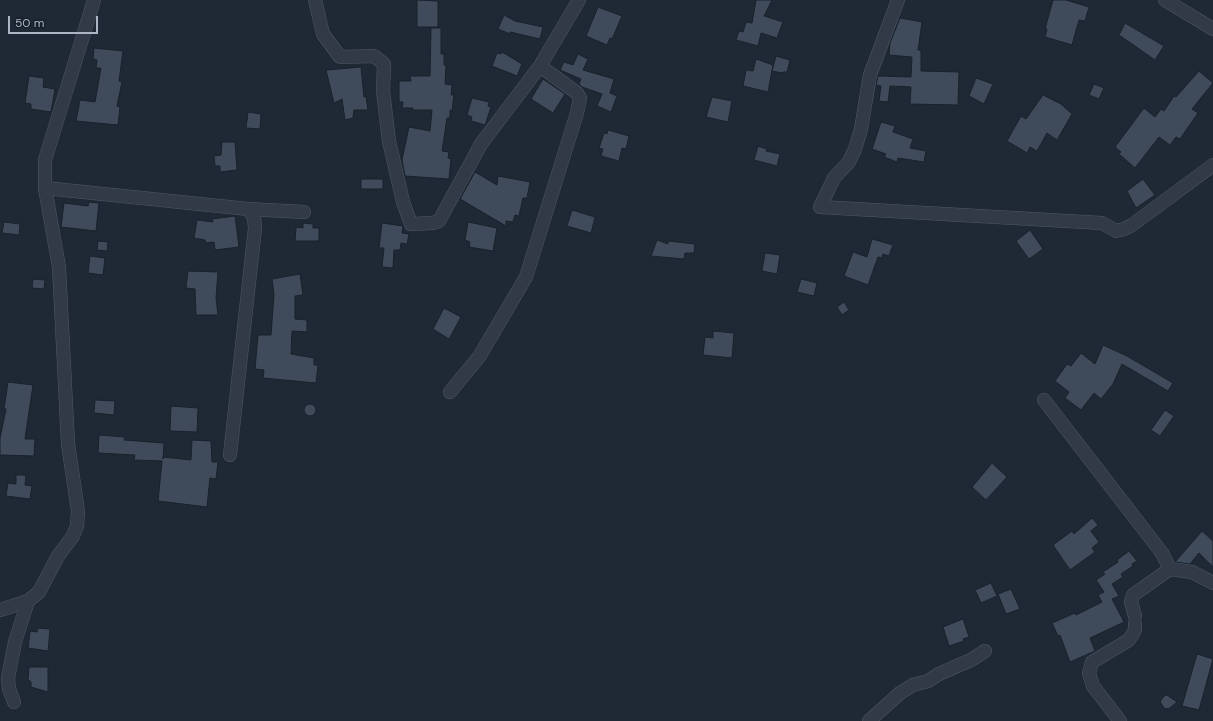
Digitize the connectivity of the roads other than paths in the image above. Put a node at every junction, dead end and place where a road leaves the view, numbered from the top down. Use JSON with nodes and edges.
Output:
{"nodes":[{"id":1,"x":94,"y":0,"type":"edge"},
{"id":2,"x":315,"y":0,"type":"edge"},
{"id":3,"x":579,"y":0,"type":"edge"},
{"id":4,"x":898,"y":0,"type":"edge"},
{"id":5,"x":1165,"y":0,"type":"edge"},
{"id":6,"x":1213,"y":29,"type":"edge"},
{"id":7,"x":540,"y":66,"type":"junction"},
{"id":8,"x":1213,"y":165,"type":"edge"},
{"id":9,"x":45,"y":188,"type":"junction"},
{"id":10,"x":248,"y":209,"type":"junction"},
{"id":11,"x":304,"y":212,"type":"dead end"},
{"id":12,"x":450,"y":392,"type":"dead end"},
{"id":13,"x":1044,"y":400,"type":"dead end"},
{"id":14,"x":230,"y":455,"type":"dead end"},
{"id":15,"x":1170,"y":569,"type":"junction"},
{"id":16,"x":1213,"y":583,"type":"edge"},
{"id":17,"x":28,"y":601,"type":"junction"},
{"id":18,"x":0,"y":610,"type":"edge"},
{"id":19,"x":985,"y":651,"type":"dead end"},
{"id":20,"x":14,"y":702,"type":"dead end"},
{"id":21,"x":869,"y":721,"type":"edge"},
{"id":22,"x":1120,"y":721,"type":"edge"}],
"edges":[{"from":1,"to":9,"type":"street"},
{"from":2,"to":7,"type":"street"},
{"from":3,"to":7,"type":"street"},
{"from":4,"to":8,"type":"street"},
{"from":5,"to":6,"type":"street"},
{"from":7,"to":12,"type":"street"},
{"from":9,"to":10,"type":"street"},
{"from":9,"to":17,"type":"street"},
{"from":10,"to":11,"type":"street"},
{"from":10,"to":14,"type":"street"},
{"from":13,"to":15,"type":"street"},
{"from":15,"to":16,"type":"street"},
{"from":15,"to":22,"type":"street"},
{"from":17,"to":18,"type":"street"},
{"from":17,"to":20,"type":"street"},
{"from":19,"to":21,"type":"street"}]}
